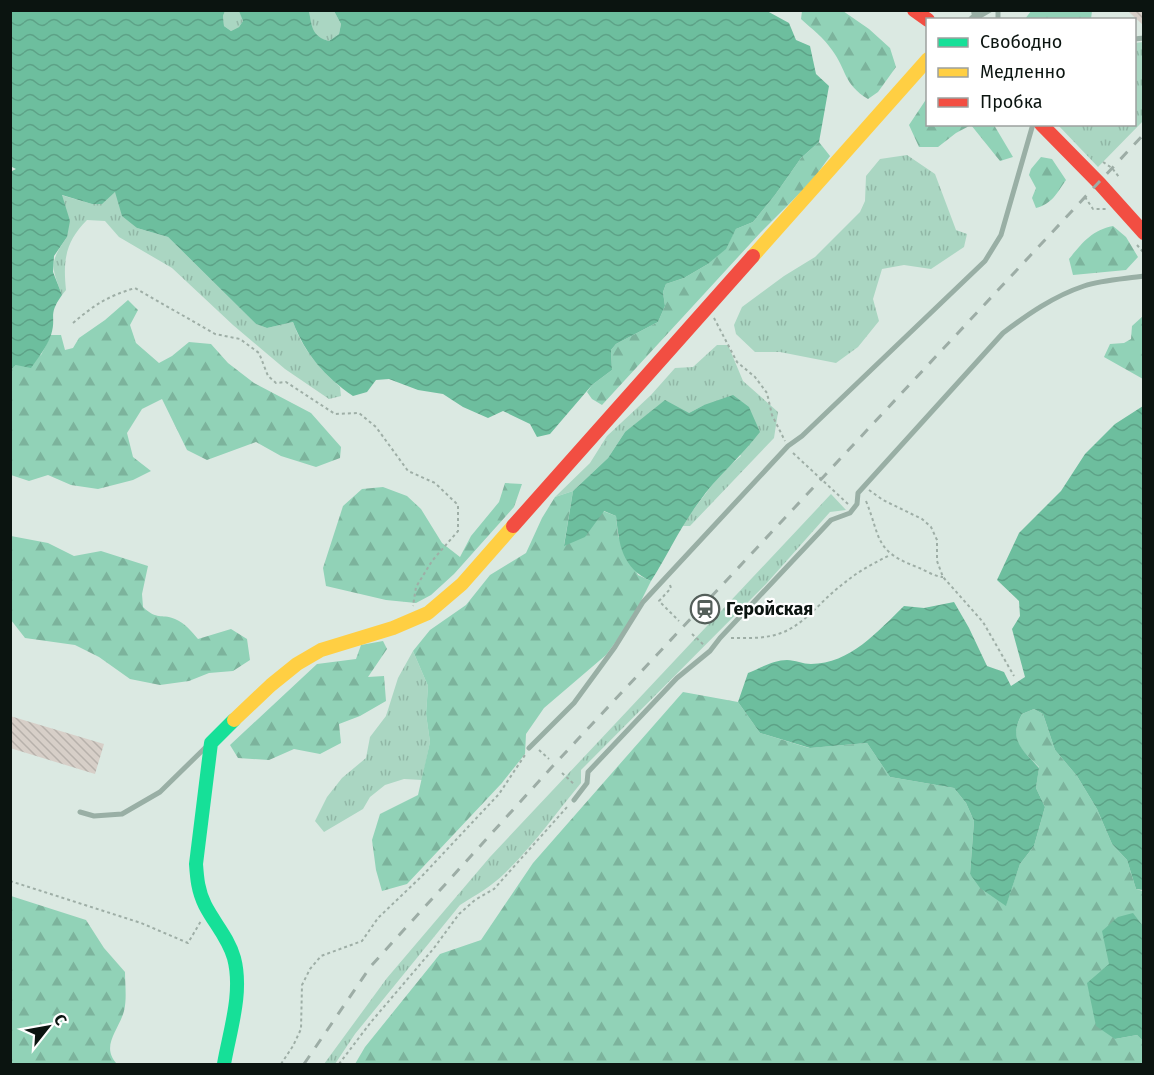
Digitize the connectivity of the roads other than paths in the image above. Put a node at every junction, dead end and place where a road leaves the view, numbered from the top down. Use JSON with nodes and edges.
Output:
{"nodes":[{"id":1,"x":914,"y":10,"type":"edge"},
{"id":2,"x":990,"y":10,"type":"edge"},
{"id":3,"x":977,"y":17,"type":"edge"},
{"id":4,"x":926,"y":19,"type":"edge"},
{"id":5,"x":926,"y":60,"type":"edge"},
{"id":6,"x":1032,"y":126,"type":"edge"},
{"id":7,"x":1043,"y":126,"type":"edge"},
{"id":8,"x":1143,"y":233,"type":"edge"},
{"id":9,"x":1143,"y":276,"type":"edge"},
{"id":10,"x":210,"y":743,"type":"junction"},
{"id":11,"x":530,"y":748,"type":"road end"},
{"id":12,"x":574,"y":800,"type":"road end"},
{"id":13,"x":80,"y":812,"type":"dead end"},
{"id":14,"x":224,"y":1065,"type":"edge"}],
"edges":[{"from":1,"to":4,"type":"street"},
{"from":2,"to":3,"type":"lane"},
{"from":5,"to":10,"type":"street"},
{"from":6,"to":11,"type":"lane"},
{"from":7,"to":8,"type":"street"},
{"from":9,"to":12,"type":"lane"},
{"from":10,"to":13,"type":"lane"},
{"from":10,"to":14,"type":"street"}]}
